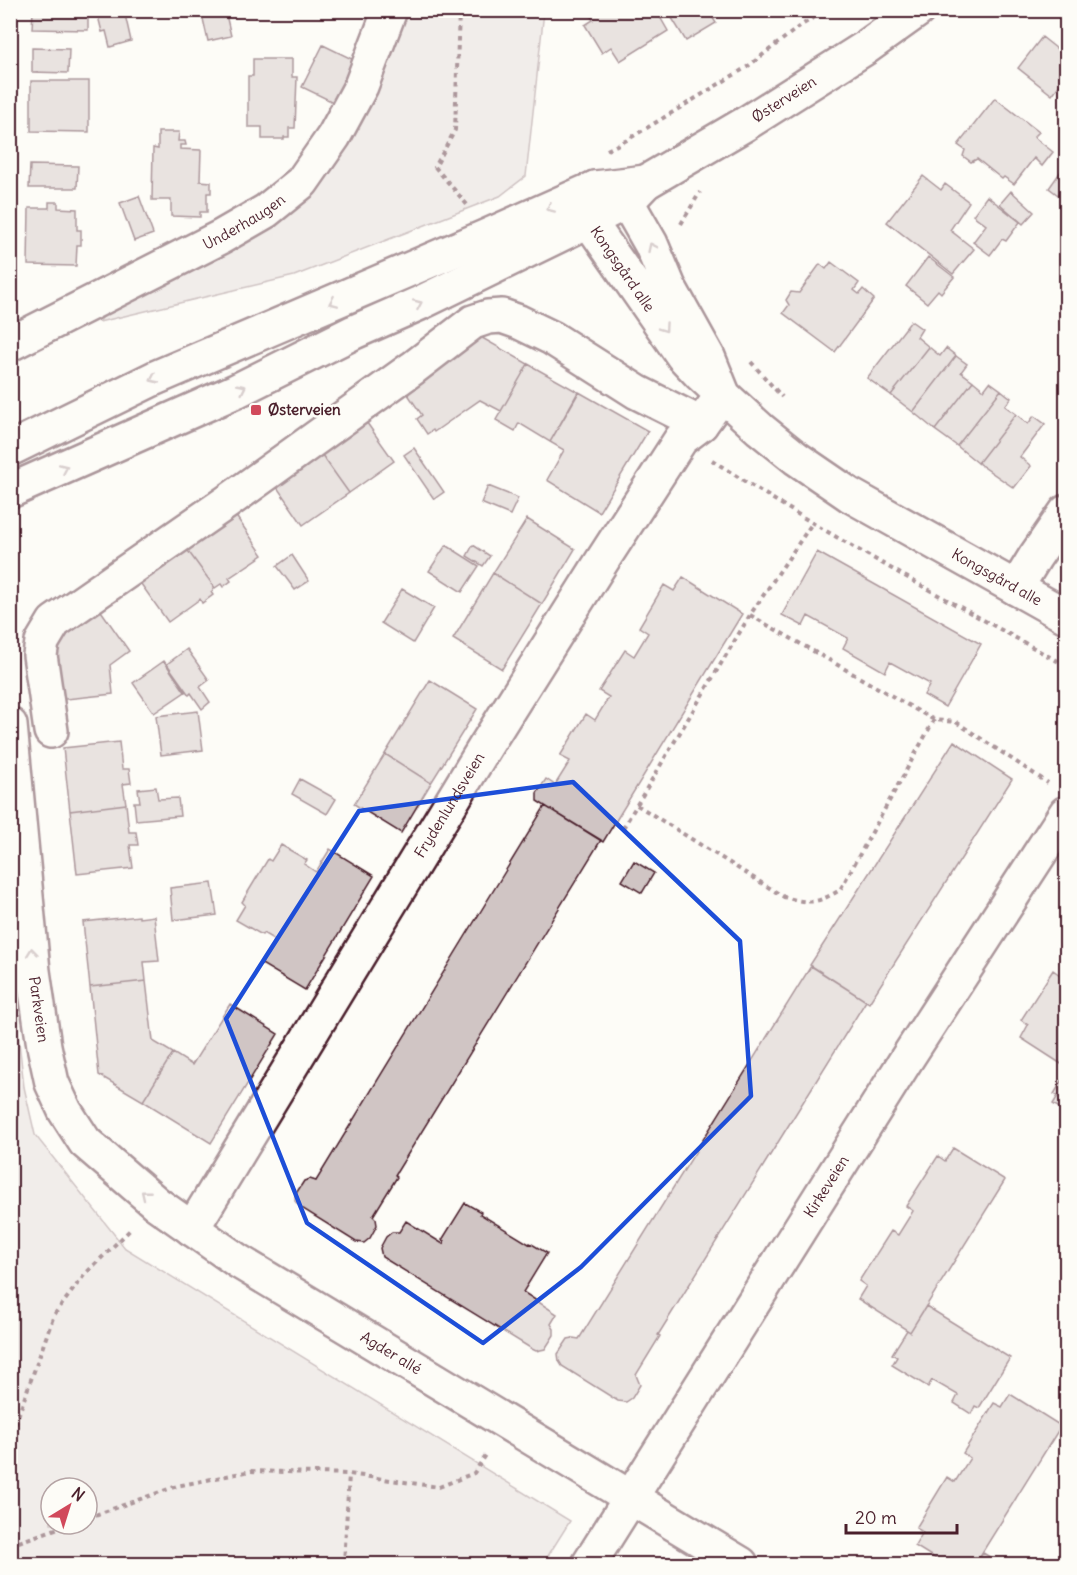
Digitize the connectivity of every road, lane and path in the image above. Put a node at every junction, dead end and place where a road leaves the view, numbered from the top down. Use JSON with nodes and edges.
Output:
{"nodes":[{"id":1,"x":390,"y":10,"type":"edge"},
{"id":2,"x":459,"y":10,"type":"edge"},
{"id":3,"x":918,"y":10,"type":"edge"},
{"id":4,"x":700,"y":182,"type":"dead end"},
{"id":5,"x":595,"y":188,"type":"junction"},
{"id":6,"x":637,"y":192,"type":"junction"},
{"id":7,"x":471,"y":210,"type":"dead end"},
{"id":8,"x":590,"y":221,"type":"junction"},
{"id":9,"x":677,"y":231,"type":"dead end"},
{"id":10,"x":10,"y":344,"type":"edge"},
{"id":11,"x":749,"y":360,"type":"dead end"},
{"id":12,"x":723,"y":394,"type":"junction"},
{"id":13,"x":785,"y":401,"type":"dead end"},
{"id":14,"x":691,"y":432,"type":"junction"},
{"id":15,"x":10,"y":449,"type":"edge"},
{"id":16,"x":10,"y":491,"type":"edge"},
{"id":17,"x":1066,"y":512,"type":"edge"},
{"id":18,"x":813,"y":522,"type":"junction"},
{"id":19,"x":1016,"y":588,"type":"junction"},
{"id":20,"x":750,"y":615,"type":"junction"},
{"id":21,"x":1066,"y":616,"type":"edge"},
{"id":22,"x":1066,"y":666,"type":"edge"},
{"id":23,"x":934,"y":720,"type":"junction"},
{"id":24,"x":10,"y":725,"type":"edge"},
{"id":25,"x":51,"y":731,"type":"dead end"},
{"id":26,"x":1062,"y":801,"type":"edge"},
{"id":27,"x":637,"y":805,"type":"junction"},
{"id":28,"x":623,"y":828,"type":"dead end"},
{"id":29,"x":64,"y":1111,"type":"joint"},
{"id":30,"x":157,"y":1204,"type":"junction"},
{"id":31,"x":192,"y":1229,"type":"junction"},
{"id":32,"x":17,"y":1419,"type":"junction"},
{"id":33,"x":10,"y":1420,"type":"edge"},
{"id":34,"x":507,"y":1424,"type":"junction"},
{"id":35,"x":10,"y":1451,"type":"edge"},
{"id":36,"x":348,"y":1474,"type":"junction"},
{"id":37,"x":630,"y":1499,"type":"junction"},
{"id":38,"x":99,"y":1514,"type":"edge"},
{"id":39,"x":39,"y":1535,"type":"edge"},
{"id":40,"x":10,"y":1545,"type":"edge"},
{"id":41,"x":344,"y":1564,"type":"edge"},
{"id":42,"x":589,"y":1564,"type":"edge"},
{"id":43,"x":741,"y":1564,"type":"edge"}],
"edges":[{"from":1,"to":10,"type":"street","name":"Underhaugen"},
{"from":2,"to":7,"type":"path"},
{"from":3,"to":6,"type":"street","name":"Østerveien"},
{"from":4,"to":9,"type":"path"},
{"from":5,"to":6,"type":"street","name":"Østerveien"},
{"from":5,"to":8,"type":"street","name":"Kongsgård alle"},
{"from":5,"to":15,"type":"street","name":"Østerveien","one_way":true},
{"from":6,"to":8,"type":"street","name":"Østerveien"},
{"from":12,"to":6,"type":"street","name":"Kongsgård alle","one_way":true},
{"from":8,"to":12,"type":"street","name":"Kongsgård alle","one_way":true},
{"from":16,"to":8,"type":"street","name":"Østerveien","one_way":true},
{"from":11,"to":13,"type":"path"},
{"from":12,"to":14,"type":"street","name":"Frydenlundsveien"},
{"from":12,"to":19,"type":"street","name":"Kongsgård alle"},
{"from":14,"to":18,"type":"path"},
{"from":14,"to":25,"type":"street"},
{"from":14,"to":31,"type":"street","name":"Frydenlundsveien"},
{"from":17,"to":19,"type":"street"},
{"from":18,"to":20,"type":"path"},
{"from":18,"to":22,"type":"path"},
{"from":19,"to":21,"type":"street","name":"Kongsgård alle"},
{"from":20,"to":23,"type":"path"},
{"from":20,"to":27,"type":"path"},
{"from":23,"to":26,"type":"path"},
{"from":23,"to":27,"type":"path"},
{"from":29,"to":24,"type":"street","name":"Parkveien","one_way":true},
{"from":26,"to":37,"type":"street","name":"Kirkeveien"},
{"from":27,"to":28,"type":"path"},
{"from":30,"to":29,"type":"street","name":"Agder allé","one_way":true},
{"from":30,"to":31,"type":"street","name":"Agder allé"},
{"from":30,"to":32,"type":"path"},
{"from":31,"to":34,"type":"street","name":"Agder allé"},
{"from":32,"to":33,"type":"path"},
{"from":32,"to":35,"type":"path"},
{"from":34,"to":36,"type":"path"},
{"from":34,"to":37,"type":"street","name":"Agder allé"},
{"from":36,"to":38,"type":"path"},
{"from":36,"to":41,"type":"path"},
{"from":37,"to":42,"type":"street","name":"Kirkeveien"},
{"from":37,"to":43,"type":"street","name":"Agder allé"},
{"from":39,"to":40,"type":"path"}]}
